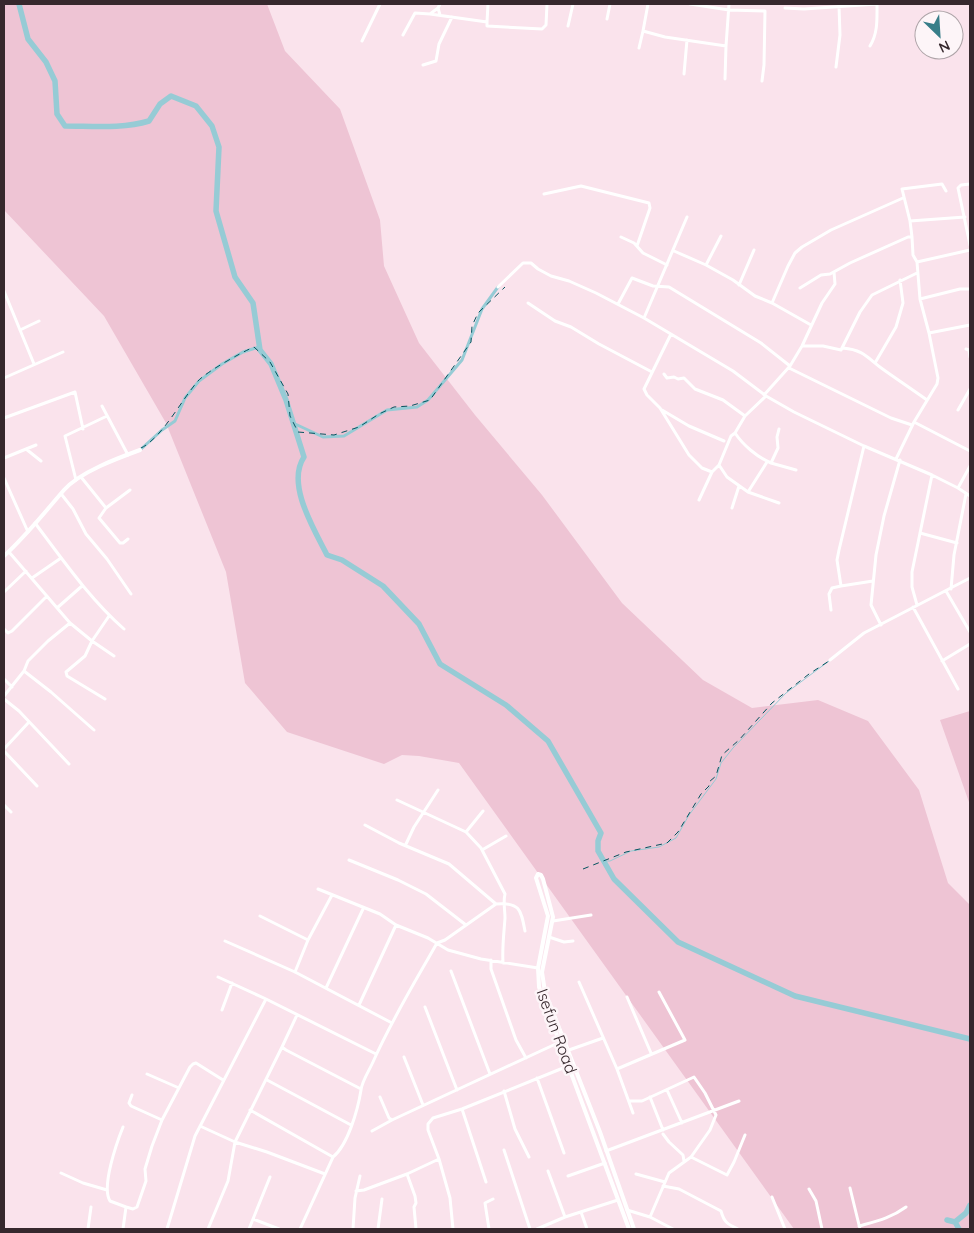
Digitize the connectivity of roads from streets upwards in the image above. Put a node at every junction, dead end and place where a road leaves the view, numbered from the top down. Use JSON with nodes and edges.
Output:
{"nodes":[{"id":1,"x":380,"y":4,"type":"edge"},
{"id":2,"x":440,"y":4,"type":"edge"},
{"id":3,"x":488,"y":4,"type":"edge"},
{"id":4,"x":547,"y":4,"type":"edge"},
{"id":5,"x":573,"y":4,"type":"edge"},
{"id":6,"x":610,"y":4,"type":"edge"},
{"id":7,"x":648,"y":4,"type":"edge"},
{"id":8,"x":690,"y":4,"type":"edge"},
{"id":9,"x":729,"y":4,"type":"edge"},
{"id":10,"x":826,"y":5,"type":"edge"},
{"id":11,"x":839,"y":6,"type":"junction"},
{"id":12,"x":438,"y":8,"type":"junction"},
{"id":13,"x":785,"y":8,"type":"dead end"},
{"id":14,"x":729,"y":10,"type":"junction"},
{"id":15,"x":430,"y":14,"type":"junction"},
{"id":16,"x":440,"y":15,"type":"junction"},
{"id":17,"x":452,"y":17,"type":"junction"},
{"id":18,"x":607,"y":19,"type":"dead end"},
{"id":19,"x":487,"y":22,"type":"junction"},
{"id":20,"x":568,"y":26,"type":"dead end"},
{"id":21,"x":447,"y":30,"type":"junction"},
{"id":22,"x":643,"y":31,"type":"junction"},
{"id":23,"x":449,"y":35,"type":"dead end"},
{"id":24,"x":403,"y":36,"type":"dead end"},
{"id":25,"x":687,"y":40,"type":"junction"},
{"id":26,"x":362,"y":41,"type":"dead end"},
{"id":27,"x":726,"y":46,"type":"junction"},
{"id":28,"x":870,"y":46,"type":"dead end"},
{"id":29,"x":639,"y":48,"type":"dead end"},
{"id":30,"x":423,"y":65,"type":"dead end"},
{"id":31,"x":836,"y":67,"type":"dead end"},
{"id":32,"x":684,"y":74,"type":"dead end"},
{"id":33,"x":725,"y":79,"type":"dead end"},
{"id":34,"x":762,"y":81,"type":"dead end"},
{"id":35,"x":970,"y":184,"type":"edge"},
{"id":36,"x":946,"y":192,"type":"dead end"},
{"id":37,"x":544,"y":194,"type":"dead end"},
{"id":38,"x":903,"y":198,"type":"junction"},
{"id":39,"x":687,"y":217,"type":"dead end"},
{"id":40,"x":965,"y":217,"type":"junction"},
{"id":41,"x":910,"y":221,"type":"junction"},
{"id":42,"x":721,"y":236,"type":"dead end"},
{"id":43,"x":621,"y":237,"type":"dead end"},
{"id":44,"x":912,"y":237,"type":"junction"},
{"id":45,"x":970,"y":245,"type":"edge"},
{"id":46,"x":637,"y":246,"type":"junction"},
{"id":47,"x":674,"y":250,"type":"junction"},
{"id":48,"x":754,"y":250,"type":"dead end"},
{"id":49,"x":970,"y":250,"type":"edge"},
{"id":50,"x":917,"y":262,"type":"junction"},
{"id":51,"x":668,"y":265,"type":"junction"},
{"id":52,"x":706,"y":265,"type":"junction"},
{"id":53,"x":834,"y":272,"type":"junction"},
{"id":54,"x":917,"y":273,"type":"junction"},
{"id":55,"x":900,"y":280,"type":"junction"},
{"id":56,"x":739,"y":285,"type":"junction"},
{"id":57,"x":658,"y":286,"type":"junction"},
{"id":58,"x":498,"y":287,"type":"dead end"},
{"id":59,"x":800,"y":288,"type":"dead end"},
{"id":60,"x":970,"y":289,"type":"edge"},
{"id":61,"x":4,"y":291,"type":"edge"},
{"id":62,"x":920,"y":299,"type":"junction"},
{"id":63,"x":772,"y":302,"type":"junction"},
{"id":64,"x":528,"y":303,"type":"dead end"},
{"id":65,"x":618,"y":304,"type":"junction"},
{"id":66,"x":644,"y":318,"type":"junction"},
{"id":67,"x":39,"y":322,"type":"dead end"},
{"id":68,"x":811,"y":325,"type":"junction"},
{"id":69,"x":970,"y":326,"type":"edge"},
{"id":70,"x":20,"y":330,"type":"junction"},
{"id":71,"x":929,"y":333,"type":"junction"},
{"id":72,"x":671,"y":334,"type":"junction"},
{"id":73,"x":802,"y":346,"type":"junction"},
{"id":74,"x":843,"y":348,"type":"junction"},
{"id":75,"x":966,"y":349,"type":"dead end"},
{"id":76,"x":63,"y":352,"type":"dead end"},
{"id":77,"x":970,"y":357,"type":"edge"},
{"id":78,"x":875,"y":363,"type":"junction"},
{"id":79,"x":34,"y":364,"type":"junction"},
{"id":80,"x":790,"y":367,"type":"junction"},
{"id":81,"x":652,"y":372,"type":"junction"},
{"id":82,"x":664,"y":374,"type":"dead end"},
{"id":83,"x":4,"y":378,"type":"edge"},
{"id":84,"x":970,"y":389,"type":"edge"},
{"id":85,"x":765,"y":396,"type":"junction"},
{"id":86,"x":927,"y":400,"type":"junction"},
{"id":87,"x":102,"y":406,"type":"dead end"},
{"id":88,"x":660,"y":408,"type":"junction"},
{"id":89,"x":958,"y":410,"type":"dead end"},
{"id":90,"x":108,"y":416,"type":"junction"},
{"id":91,"x":745,"y":416,"type":"junction"},
{"id":92,"x":4,"y":418,"type":"edge"},
{"id":93,"x":913,"y":424,"type":"junction"},
{"id":94,"x":83,"y":429,"type":"junction"},
{"id":95,"x":779,"y":429,"type":"dead end"},
{"id":96,"x":735,"y":433,"type":"junction"},
{"id":97,"x":724,"y":441,"type":"dead end"},
{"id":98,"x":36,"y":445,"type":"dead end"},
{"id":99,"x":864,"y":446,"type":"junction"},
{"id":100,"x":26,"y":449,"type":"junction"},
{"id":101,"x":140,"y":450,"type":"dead end"},
{"id":102,"x":970,"y":451,"type":"edge"},
{"id":103,"x":128,"y":455,"type":"junction"},
{"id":104,"x":4,"y":458,"type":"edge"},
{"id":105,"x":40,"y":460,"type":"dead end"},
{"id":106,"x":898,"y":460,"type":"junction"},
{"id":107,"x":769,"y":463,"type":"junction"},
{"id":108,"x":719,"y":465,"type":"junction"},
{"id":109,"x":970,"y":466,"type":"edge"},
{"id":110,"x":796,"y":470,"type":"dead end"},
{"id":111,"x":712,"y":472,"type":"junction"},
{"id":112,"x":932,"y":475,"type":"junction"},
{"id":113,"x":4,"y":478,"type":"edge"},
{"id":114,"x":81,"y":478,"type":"junction"},
{"id":115,"x":76,"y":480,"type":"junction"},
{"id":116,"x":739,"y":486,"type":"junction"},
{"id":117,"x":958,"y":488,"type":"junction"},
{"id":118,"x":130,"y":490,"type":"dead end"},
{"id":119,"x":748,"y":492,"type":"junction"},
{"id":120,"x":62,"y":495,"type":"junction"},
{"id":121,"x":968,"y":495,"type":"edge"},
{"id":122,"x":699,"y":500,"type":"dead end"},
{"id":123,"x":779,"y":503,"type":"dead end"},
{"id":124,"x":106,"y":508,"type":"junction"},
{"id":125,"x":732,"y":508,"type":"dead end"},
{"id":126,"x":35,"y":523,"type":"junction"},
{"id":127,"x":28,"y":532,"type":"junction"},
{"id":128,"x":920,"y":533,"type":"junction"},
{"id":129,"x":128,"y":540,"type":"dead end"},
{"id":130,"x":957,"y":543,"type":"junction"},
{"id":131,"x":9,"y":552,"type":"junction"},
{"id":132,"x":4,"y":556,"type":"edge"},
{"id":133,"x":61,"y":558,"type":"junction"},
{"id":134,"x":26,"y":570,"type":"junction"},
{"id":135,"x":32,"y":578,"type":"junction"},
{"id":136,"x":970,"y":578,"type":"edge"},
{"id":137,"x":873,"y":581,"type":"junction"},
{"id":138,"x":82,"y":586,"type":"junction"},
{"id":139,"x":841,"y":586,"type":"junction"},
{"id":140,"x":951,"y":588,"type":"junction"},
{"id":141,"x":946,"y":591,"type":"junction"},
{"id":142,"x":4,"y":592,"type":"edge"},
{"id":143,"x":131,"y":594,"type":"dead end"},
{"id":144,"x":46,"y":596,"type":"junction"},
{"id":145,"x":915,"y":606,"type":"junction"},
{"id":146,"x":57,"y":608,"type":"junction"},
{"id":147,"x":831,"y":610,"type":"dead end"},
{"id":148,"x":109,"y":616,"type":"junction"},
{"id":149,"x":70,"y":623,"type":"junction"},
{"id":150,"x":881,"y":625,"type":"junction"},
{"id":151,"x":4,"y":629,"type":"edge"},
{"id":152,"x":124,"y":629,"type":"dead end"},
{"id":153,"x":970,"y":632,"type":"edge"},
{"id":154,"x":92,"y":641,"type":"junction"},
{"id":155,"x":970,"y":644,"type":"edge"},
{"id":156,"x":114,"y":656,"type":"dead end"},
{"id":157,"x":830,"y":660,"type":"dead end"},
{"id":158,"x":942,"y":661,"type":"junction"},
{"id":159,"x":24,"y":672,"type":"junction"},
{"id":160,"x":4,"y":679,"type":"edge"},
{"id":161,"x":12,"y":687,"type":"junction"},
{"id":162,"x":958,"y":689,"type":"dead end"},
{"id":163,"x":4,"y":698,"type":"edge"},
{"id":164,"x":105,"y":699,"type":"dead end"},
{"id":165,"x":29,"y":722,"type":"junction"},
{"id":166,"x":94,"y":730,"type":"dead end"},
{"id":167,"x":4,"y":750,"type":"edge"},
{"id":168,"x":69,"y":764,"type":"dead end"},
{"id":169,"x":37,"y":786,"type":"dead end"},
{"id":170,"x":438,"y":790,"type":"dead end"},
{"id":171,"x":397,"y":800,"type":"dead end"},
{"id":172,"x":4,"y":804,"type":"edge"},
{"id":173,"x":483,"y":811,"type":"dead end"},
{"id":174,"x":11,"y":812,"type":"dead end"},
{"id":175,"x":425,"y":812,"type":"junction"},
{"id":176,"x":365,"y":825,"type":"dead end"},
{"id":177,"x":466,"y":832,"type":"junction"},
{"id":178,"x":506,"y":836,"type":"dead end"},
{"id":179,"x":406,"y":844,"type":"junction"},
{"id":180,"x":482,"y":850,"type":"junction"},
{"id":181,"x":349,"y":860,"type":"dead end"},
{"id":182,"x":318,"y":889,"type":"dead end"},
{"id":183,"x":332,"y":895,"type":"junction"},
{"id":184,"x":504,"y":902,"type":"junction"},
{"id":185,"x":496,"y":904,"type":"junction"},
{"id":186,"x":363,"y":909,"type":"junction"},
{"id":187,"x":590,"y":915,"type":"dead end"},
{"id":188,"x":260,"y":916,"type":"dead end"},
{"id":189,"x":553,"y":920,"type":"junction"},
{"id":190,"x":396,"y":925,"type":"junction"},
{"id":191,"x":466,"y":925,"type":"junction"},
{"id":192,"x":525,"y":931,"type":"dead end"},
{"id":193,"x":549,"y":937,"type":"junction"},
{"id":194,"x":308,"y":940,"type":"junction"},
{"id":195,"x":225,"y":941,"type":"dead end"},
{"id":196,"x":573,"y":941,"type":"dead end"},
{"id":197,"x":437,"y":943,"type":"junction"},
{"id":198,"x":491,"y":960,"type":"junction"},
{"id":199,"x":503,"y":963,"type":"junction"},
{"id":200,"x":538,"y":968,"type":"junction"},
{"id":201,"x":451,"y":971,"type":"dead end"},
{"id":202,"x":294,"y":972,"type":"junction"},
{"id":203,"x":218,"y":978,"type":"dead end"},
{"id":204,"x":579,"y":982,"type":"dead end"},
{"id":205,"x":232,"y":983,"type":"junction"},
{"id":206,"x":326,"y":988,"type":"junction"},
{"id":207,"x":659,"y":992,"type":"dead end"},
{"id":208,"x":627,"y":997,"type":"dead end"},
{"id":209,"x":266,"y":998,"type":"junction"},
{"id":210,"x":359,"y":1005,"type":"junction"},
{"id":211,"x":425,"y":1007,"type":"dead end"},
{"id":212,"x":222,"y":1010,"type":"dead end"},
{"id":213,"x":551,"y":1013,"type":"junction"},
{"id":214,"x":297,"y":1015,"type":"junction"},
{"id":215,"x":392,"y":1023,"type":"junction"},
{"id":216,"x":603,"y":1038,"type":"junction"},
{"id":217,"x":560,"y":1042,"type":"junction"},
{"id":218,"x":282,"y":1047,"type":"junction"},
{"id":219,"x":569,"y":1050,"type":"junction"},
{"id":220,"x":651,"y":1053,"type":"junction"},
{"id":221,"x":376,"y":1054,"type":"junction"},
{"id":222,"x":404,"y":1057,"type":"dead end"},
{"id":223,"x":526,"y":1058,"type":"junction"},
{"id":224,"x":569,"y":1066,"type":"junction"},
{"id":225,"x":616,"y":1069,"type":"junction"},
{"id":226,"x":148,"y":1074,"type":"dead end"},
{"id":227,"x":490,"y":1074,"type":"junction"},
{"id":228,"x":537,"y":1078,"type":"junction"},
{"id":229,"x":223,"y":1080,"type":"junction"},
{"id":230,"x":267,"y":1080,"type":"junction"},
{"id":231,"x":179,"y":1088,"type":"junction"},
{"id":232,"x":361,"y":1089,"type":"junction"},
{"id":233,"x":457,"y":1090,"type":"junction"},
{"id":234,"x":667,"y":1090,"type":"junction"},
{"id":235,"x":504,"y":1091,"type":"junction"},
{"id":236,"x":132,"y":1095,"type":"dead end"},
{"id":237,"x":380,"y":1097,"type":"dead end"},
{"id":238,"x":650,"y":1098,"type":"junction"},
{"id":239,"x":630,"y":1101,"type":"junction"},
{"id":240,"x":739,"y":1101,"type":"dead end"},
{"id":241,"x":424,"y":1105,"type":"junction"},
{"id":242,"x":462,"y":1109,"type":"junction"},
{"id":243,"x":250,"y":1110,"type":"junction"},
{"id":244,"x":715,"y":1111,"type":"junction"},
{"id":245,"x":632,"y":1112,"type":"dead end"},
{"id":246,"x":162,"y":1120,"type":"junction"},
{"id":247,"x":392,"y":1120,"type":"junction"},
{"id":248,"x":682,"y":1123,"type":"junction"},
{"id":249,"x":351,"y":1125,"type":"junction"},
{"id":250,"x":200,"y":1126,"type":"junction"},
{"id":251,"x":123,"y":1127,"type":"dead end"},
{"id":252,"x":372,"y":1132,"type":"dead end"},
{"id":253,"x":663,"y":1132,"type":"junction"},
{"id":254,"x":745,"y":1135,"type":"dead end"},
{"id":255,"x":235,"y":1142,"type":"junction"},
{"id":256,"x":504,"y":1150,"type":"dead end"},
{"id":257,"x":606,"y":1152,"type":"junction"},
{"id":258,"x":564,"y":1153,"type":"dead end"},
{"id":259,"x":529,"y":1156,"type":"dead end"},
{"id":260,"x":333,"y":1157,"type":"junction"},
{"id":261,"x":691,"y":1158,"type":"junction"},
{"id":262,"x":439,"y":1159,"type":"junction"},
{"id":263,"x":684,"y":1161,"type":"junction"},
{"id":264,"x":605,"y":1163,"type":"junction"},
{"id":265,"x":548,"y":1171,"type":"dead end"},
{"id":266,"x":61,"y":1173,"type":"dead end"},
{"id":267,"x":325,"y":1174,"type":"junction"},
{"id":268,"x":407,"y":1174,"type":"junction"},
{"id":269,"x":636,"y":1174,"type":"dead end"},
{"id":270,"x":360,"y":1176,"type":"dead end"},
{"id":271,"x":568,"y":1176,"type":"dead end"},
{"id":272,"x":270,"y":1177,"type":"dead end"},
{"id":273,"x":486,"y":1182,"type":"dead end"},
{"id":274,"x":664,"y":1184,"type":"junction"},
{"id":275,"x":850,"y":1188,"type":"dead end"},
{"id":276,"x":810,"y":1189,"type":"dead end"},
{"id":277,"x":107,"y":1190,"type":"junction"},
{"id":278,"x":356,"y":1191,"type":"junction"},
{"id":279,"x":772,"y":1197,"type":"dead end"},
{"id":280,"x":382,"y":1199,"type":"dead end"},
{"id":281,"x":493,"y":1200,"type":"dead end"},
{"id":282,"x":618,"y":1200,"type":"junction"},
{"id":283,"x":91,"y":1207,"type":"dead end"},
{"id":284,"x":126,"y":1207,"type":"junction"},
{"id":285,"x":906,"y":1207,"type":"dead end"},
{"id":286,"x":627,"y":1210,"type":"junction"},
{"id":287,"x":581,"y":1212,"type":"junction"},
{"id":288,"x":565,"y":1217,"type":"junction"},
{"id":289,"x":650,"y":1217,"type":"junction"},
{"id":290,"x":253,"y":1219,"type":"junction"},
{"id":291,"x":546,"y":1227,"type":"edge"},
{"id":292,"x":859,"y":1228,"type":"edge"},
{"id":293,"x":88,"y":1229,"type":"edge"},
{"id":294,"x":123,"y":1229,"type":"edge"},
{"id":295,"x":167,"y":1229,"type":"edge"},
{"id":296,"x":208,"y":1229,"type":"edge"},
{"id":297,"x":249,"y":1229,"type":"edge"},
{"id":298,"x":279,"y":1229,"type":"edge"},
{"id":299,"x":300,"y":1229,"type":"edge"},
{"id":300,"x":353,"y":1229,"type":"edge"},
{"id":301,"x":378,"y":1229,"type":"edge"},
{"id":302,"x":416,"y":1229,"type":"edge"},
{"id":303,"x":453,"y":1229,"type":"edge"},
{"id":304,"x":489,"y":1229,"type":"edge"},
{"id":305,"x":530,"y":1229,"type":"edge"},
{"id":306,"x":536,"y":1229,"type":"edge"},
{"id":307,"x":587,"y":1229,"type":"edge"},
{"id":308,"x":629,"y":1229,"type":"edge"},
{"id":309,"x":634,"y":1229,"type":"edge"},
{"id":310,"x":673,"y":1229,"type":"edge"},
{"id":311,"x":738,"y":1229,"type":"edge"},
{"id":312,"x":785,"y":1229,"type":"edge"},
{"id":313,"x":822,"y":1229,"type":"edge"}],
"edges":[{"from":1,"to":26,"type":"street"},
{"from":2,"to":12,"type":"street"},
{"from":3,"to":19,"type":"street"},
{"from":4,"to":19,"type":"street"},
{"from":5,"to":20,"type":"street"},
{"from":6,"to":18,"type":"street"},
{"from":7,"to":22,"type":"street"},
{"from":8,"to":14,"type":"street"},
{"from":9,"to":14,"type":"street"},
{"from":10,"to":11,"type":"street"},
{"from":10,"to":13,"type":"street"},
{"from":11,"to":28,"type":"street"},
{"from":11,"to":31,"type":"street"},
{"from":12,"to":15,"type":"street"},
{"from":12,"to":16,"type":"street"},
{"from":14,"to":27,"type":"street"},
{"from":14,"to":34,"type":"street"},
{"from":15,"to":16,"type":"street"},
{"from":15,"to":24,"type":"street"},
{"from":16,"to":17,"type":"street"},
{"from":17,"to":19,"type":"street"},
{"from":17,"to":21,"type":"street"},
{"from":21,"to":23,"type":"street"},
{"from":21,"to":30,"type":"street"},
{"from":22,"to":25,"type":"street"},
{"from":22,"to":29,"type":"street"},
{"from":25,"to":27,"type":"street"},
{"from":25,"to":32,"type":"street"},
{"from":27,"to":33,"type":"street"},
{"from":35,"to":40,"type":"street"},
{"from":36,"to":38,"type":"street"},
{"from":37,"to":46,"type":"street"},
{"from":38,"to":41,"type":"street"},
{"from":38,"to":63,"type":"street"},
{"from":39,"to":47,"type":"street"},
{"from":40,"to":41,"type":"street"},
{"from":40,"to":45,"type":"street"},
{"from":41,"to":44,"type":"street"},
{"from":42,"to":52,"type":"street"},
{"from":43,"to":46,"type":"street"},
{"from":44,"to":50,"type":"street"},
{"from":44,"to":53,"type":"street"},
{"from":46,"to":51,"type":"street"},
{"from":47,"to":51,"type":"street"},
{"from":47,"to":52,"type":"street"},
{"from":48,"to":56,"type":"street"},
{"from":49,"to":50,"type":"street"},
{"from":50,"to":54,"type":"street"},
{"from":51,"to":57,"type":"street"},
{"from":52,"to":56,"type":"street"},
{"from":53,"to":59,"type":"street"},
{"from":53,"to":68,"type":"street"},
{"from":54,"to":55,"type":"street"},
{"from":54,"to":62,"type":"street"},
{"from":55,"to":74,"type":"street"},
{"from":55,"to":78,"type":"street"},
{"from":56,"to":63,"type":"street"},
{"from":57,"to":65,"type":"street"},
{"from":57,"to":66,"type":"street"},
{"from":57,"to":80,"type":"street"},
{"from":58,"to":65,"type":"street"},
{"from":60,"to":62,"type":"street"},
{"from":61,"to":70,"type":"street"},
{"from":62,"to":71,"type":"street"},
{"from":63,"to":68,"type":"street"},
{"from":64,"to":81,"type":"street"},
{"from":65,"to":66,"type":"street"},
{"from":66,"to":72,"type":"street"},
{"from":67,"to":70,"type":"street"},
{"from":68,"to":73,"type":"street"},
{"from":69,"to":71,"type":"street"},
{"from":70,"to":79,"type":"street"},
{"from":71,"to":86,"type":"street"},
{"from":72,"to":81,"type":"street"},
{"from":72,"to":85,"type":"street"},
{"from":73,"to":74,"type":"street"},
{"from":73,"to":80,"type":"street"},
{"from":74,"to":78,"type":"street"},
{"from":75,"to":77,"type":"street"},
{"from":76,"to":79,"type":"street"},
{"from":78,"to":86,"type":"street"},
{"from":79,"to":83,"type":"street"},
{"from":80,"to":85,"type":"street"},
{"from":80,"to":93,"type":"street"},
{"from":81,"to":88,"type":"street"},
{"from":82,"to":91,"type":"street"},
{"from":84,"to":89,"type":"street"},
{"from":85,"to":91,"type":"street"},
{"from":85,"to":99,"type":"street"},
{"from":86,"to":93,"type":"street"},
{"from":87,"to":90,"type":"street"},
{"from":88,"to":97,"type":"street"},
{"from":88,"to":111,"type":"street"},
{"from":90,"to":94,"type":"street"},
{"from":90,"to":103,"type":"street"},
{"from":91,"to":96,"type":"street"},
{"from":92,"to":94,"type":"street"},
{"from":93,"to":102,"type":"street"},
{"from":93,"to":106,"type":"street"},
{"from":94,"to":115,"type":"street"},
{"from":95,"to":107,"type":"street"},
{"from":96,"to":107,"type":"street"},
{"from":96,"to":108,"type":"street"},
{"from":98,"to":100,"type":"street"},
{"from":99,"to":106,"type":"street"},
{"from":99,"to":139,"type":"street"},
{"from":100,"to":104,"type":"street"},
{"from":100,"to":105,"type":"street"},
{"from":101,"to":103,"type":"street"},
{"from":103,"to":114,"type":"street"},
{"from":106,"to":112,"type":"street"},
{"from":106,"to":137,"type":"street"},
{"from":107,"to":110,"type":"street"},
{"from":107,"to":119,"type":"street"},
{"from":108,"to":111,"type":"street"},
{"from":108,"to":116,"type":"street"},
{"from":109,"to":117,"type":"street"},
{"from":111,"to":122,"type":"street"},
{"from":112,"to":117,"type":"street"},
{"from":112,"to":128,"type":"street"},
{"from":113,"to":127,"type":"street"},
{"from":114,"to":115,"type":"street"},
{"from":114,"to":124,"type":"street"},
{"from":115,"to":120,"type":"street"},
{"from":116,"to":119,"type":"street"},
{"from":116,"to":125,"type":"street"},
{"from":117,"to":121,"type":"street"},
{"from":118,"to":124,"type":"street"},
{"from":119,"to":123,"type":"street"},
{"from":120,"to":126,"type":"street"},
{"from":120,"to":143,"type":"street"},
{"from":121,"to":130,"type":"street"},
{"from":124,"to":129,"type":"street"},
{"from":126,"to":127,"type":"street"},
{"from":126,"to":133,"type":"street"},
{"from":127,"to":131,"type":"street"},
{"from":128,"to":130,"type":"street"},
{"from":128,"to":145,"type":"street"},
{"from":130,"to":140,"type":"street"},
{"from":131,"to":132,"type":"street"},
{"from":131,"to":134,"type":"street"},
{"from":133,"to":135,"type":"street"},
{"from":133,"to":138,"type":"street"},
{"from":134,"to":135,"type":"street"},
{"from":134,"to":142,"type":"street"},
{"from":135,"to":144,"type":"street"},
{"from":136,"to":140,"type":"street"},
{"from":137,"to":139,"type":"street"},
{"from":137,"to":150,"type":"street"},
{"from":138,"to":146,"type":"street"},
{"from":138,"to":148,"type":"street"},
{"from":139,"to":147,"type":"street"},
{"from":140,"to":141,"type":"street"},
{"from":141,"to":145,"type":"street"},
{"from":141,"to":153,"type":"street"},
{"from":144,"to":146,"type":"street"},
{"from":144,"to":151,"type":"street"},
{"from":145,"to":150,"type":"street"},
{"from":145,"to":158,"type":"street"},
{"from":146,"to":149,"type":"street"},
{"from":148,"to":152,"type":"street"},
{"from":148,"to":154,"type":"street"},
{"from":149,"to":154,"type":"street"},
{"from":149,"to":159,"type":"street"},
{"from":150,"to":157,"type":"street"},
{"from":154,"to":156,"type":"street"},
{"from":154,"to":164,"type":"street"},
{"from":155,"to":158,"type":"street"},
{"from":158,"to":162,"type":"street"},
{"from":159,"to":161,"type":"street"},
{"from":159,"to":166,"type":"street"},
{"from":160,"to":161,"type":"street"},
{"from":161,"to":163,"type":"street"},
{"from":163,"to":165,"type":"street"},
{"from":165,"to":167,"type":"street"},
{"from":165,"to":168,"type":"street"},
{"from":167,"to":169,"type":"street"},
{"from":170,"to":175,"type":"street"},
{"from":171,"to":175,"type":"street"},
{"from":172,"to":174,"type":"street"},
{"from":173,"to":177,"type":"street"},
{"from":175,"to":177,"type":"street"},
{"from":175,"to":179,"type":"street"},
{"from":176,"to":179,"type":"street"},
{"from":177,"to":180,"type":"street"},
{"from":178,"to":180,"type":"street"},
{"from":179,"to":185,"type":"street"},
{"from":180,"to":184,"type":"street"},
{"from":181,"to":191,"type":"street"},
{"from":182,"to":183,"type":"street"},
{"from":183,"to":186,"type":"street"},
{"from":183,"to":194,"type":"street"},
{"from":184,"to":185,"type":"street"},
{"from":184,"to":192,"type":"street"},
{"from":184,"to":199,"type":"street"},
{"from":185,"to":191,"type":"street"},
{"from":186,"to":190,"type":"street"},
{"from":186,"to":206,"type":"street"},
{"from":187,"to":189,"type":"street"},
{"from":188,"to":194,"type":"street"},
{"from":189,"to":193,"type":"street","name":"Isefun Road"},
{"from":189,"to":200,"type":"street","name":"Isefun Road"},
{"from":190,"to":197,"type":"street"},
{"from":190,"to":210,"type":"street"},
{"from":191,"to":197,"type":"street"},
{"from":193,"to":196,"type":"street"},
{"from":193,"to":213,"type":"street","name":"Isefun Road"},
{"from":194,"to":202,"type":"street"},
{"from":195,"to":202,"type":"street"},
{"from":197,"to":198,"type":"street"},
{"from":197,"to":215,"type":"street"},
{"from":198,"to":199,"type":"street"},
{"from":198,"to":223,"type":"street"},
{"from":199,"to":200,"type":"street"},
{"from":200,"to":213,"type":"street","name":"Isefun Road"},
{"from":201,"to":227,"type":"street"},
{"from":202,"to":206,"type":"street"},
{"from":203,"to":205,"type":"street"},
{"from":204,"to":216,"type":"street"},
{"from":205,"to":209,"type":"street"},
{"from":205,"to":212,"type":"street"},
{"from":206,"to":210,"type":"street"},
{"from":207,"to":220,"type":"street"},
{"from":208,"to":220,"type":"street"},
{"from":209,"to":214,"type":"street"},
{"from":209,"to":229,"type":"street"},
{"from":210,"to":215,"type":"street"},
{"from":211,"to":233,"type":"street"},
{"from":213,"to":217,"type":"street","name":"Isefun Road"},
{"from":213,"to":219,"type":"street","name":"Isefun Road"},
{"from":214,"to":218,"type":"street"},
{"from":214,"to":221,"type":"street"},
{"from":215,"to":221,"type":"street"},
{"from":216,"to":219,"type":"street"},
{"from":216,"to":225,"type":"street"},
{"from":217,"to":223,"type":"street"},
{"from":217,"to":224,"type":"street","name":"Isefun Road"},
{"from":218,"to":230,"type":"street"},
{"from":218,"to":232,"type":"street"},
{"from":219,"to":257,"type":"street","name":"Isefun Road"},
{"from":220,"to":225,"type":"street"},
{"from":221,"to":232,"type":"street"},
{"from":222,"to":241,"type":"street"},
{"from":223,"to":227,"type":"street"},
{"from":224,"to":228,"type":"street"},
{"from":224,"to":264,"type":"street","name":"Isefun Road"},
{"from":225,"to":239,"type":"street"},
{"from":226,"to":231,"type":"street"},
{"from":227,"to":233,"type":"street"},
{"from":228,"to":235,"type":"street"},
{"from":228,"to":258,"type":"street"},
{"from":229,"to":231,"type":"street"},
{"from":229,"to":250,"type":"street"},
{"from":230,"to":243,"type":"street"},
{"from":230,"to":249,"type":"street"},
{"from":231,"to":246,"type":"street"},
{"from":232,"to":249,"type":"street"},
{"from":233,"to":241,"type":"street"},
{"from":234,"to":238,"type":"street"},
{"from":234,"to":244,"type":"street"},
{"from":234,"to":248,"type":"street"},
{"from":235,"to":242,"type":"street"},
{"from":235,"to":259,"type":"street"},
{"from":236,"to":246,"type":"street"},
{"from":237,"to":247,"type":"street"},
{"from":238,"to":239,"type":"street"},
{"from":238,"to":253,"type":"street"},
{"from":239,"to":245,"type":"street"},
{"from":240,"to":244,"type":"street"},
{"from":241,"to":247,"type":"street"},
{"from":242,"to":262,"type":"street"},
{"from":242,"to":273,"type":"street"},
{"from":243,"to":255,"type":"street"},
{"from":243,"to":260,"type":"street"},
{"from":244,"to":248,"type":"street"},
{"from":244,"to":261,"type":"street"},
{"from":246,"to":284,"type":"street"},
{"from":247,"to":252,"type":"street"},
{"from":248,"to":253,"type":"street"},
{"from":249,"to":260,"type":"street"},
{"from":250,"to":255,"type":"street"},
{"from":250,"to":295,"type":"street"},
{"from":251,"to":277,"type":"street"},
{"from":253,"to":257,"type":"street"},
{"from":253,"to":263,"type":"street"},
{"from":254,"to":261,"type":"street"},
{"from":255,"to":267,"type":"street"},
{"from":255,"to":296,"type":"street"},
{"from":256,"to":305,"type":"street"},
{"from":257,"to":286,"type":"street","name":"Isefun Road"},
{"from":260,"to":267,"type":"street"},
{"from":261,"to":263,"type":"street"},
{"from":262,"to":268,"type":"street"},
{"from":262,"to":303,"type":"street"},
{"from":263,"to":274,"type":"street"},
{"from":264,"to":271,"type":"street"},
{"from":264,"to":282,"type":"street","name":"Isefun Road"},
{"from":265,"to":288,"type":"street"},
{"from":266,"to":277,"type":"street"},
{"from":267,"to":299,"type":"street"},
{"from":268,"to":278,"type":"street"},
{"from":268,"to":302,"type":"street"},
{"from":269,"to":274,"type":"street"},
{"from":270,"to":278,"type":"street"},
{"from":272,"to":290,"type":"street"},
{"from":274,"to":289,"type":"street"},
{"from":274,"to":311,"type":"street"},
{"from":275,"to":292,"type":"street"},
{"from":276,"to":313,"type":"street"},
{"from":277,"to":284,"type":"street"},
{"from":278,"to":300,"type":"street"},
{"from":279,"to":312,"type":"street"},
{"from":280,"to":301,"type":"street"},
{"from":281,"to":304,"type":"street"},
{"from":282,"to":287,"type":"street"},
{"from":282,"to":308,"type":"street","name":"Isefun Road"},
{"from":283,"to":293,"type":"street"},
{"from":284,"to":294,"type":"street"},
{"from":285,"to":292,"type":"street"},
{"from":286,"to":289,"type":"street"},
{"from":286,"to":309,"type":"street","name":"Isefun Road"},
{"from":287,"to":288,"type":"street"},
{"from":287,"to":307,"type":"street"},
{"from":288,"to":291,"type":"street"},
{"from":289,"to":310,"type":"street"},
{"from":290,"to":297,"type":"street"},
{"from":290,"to":298,"type":"street"},
{"from":291,"to":306,"type":"street"}]}
